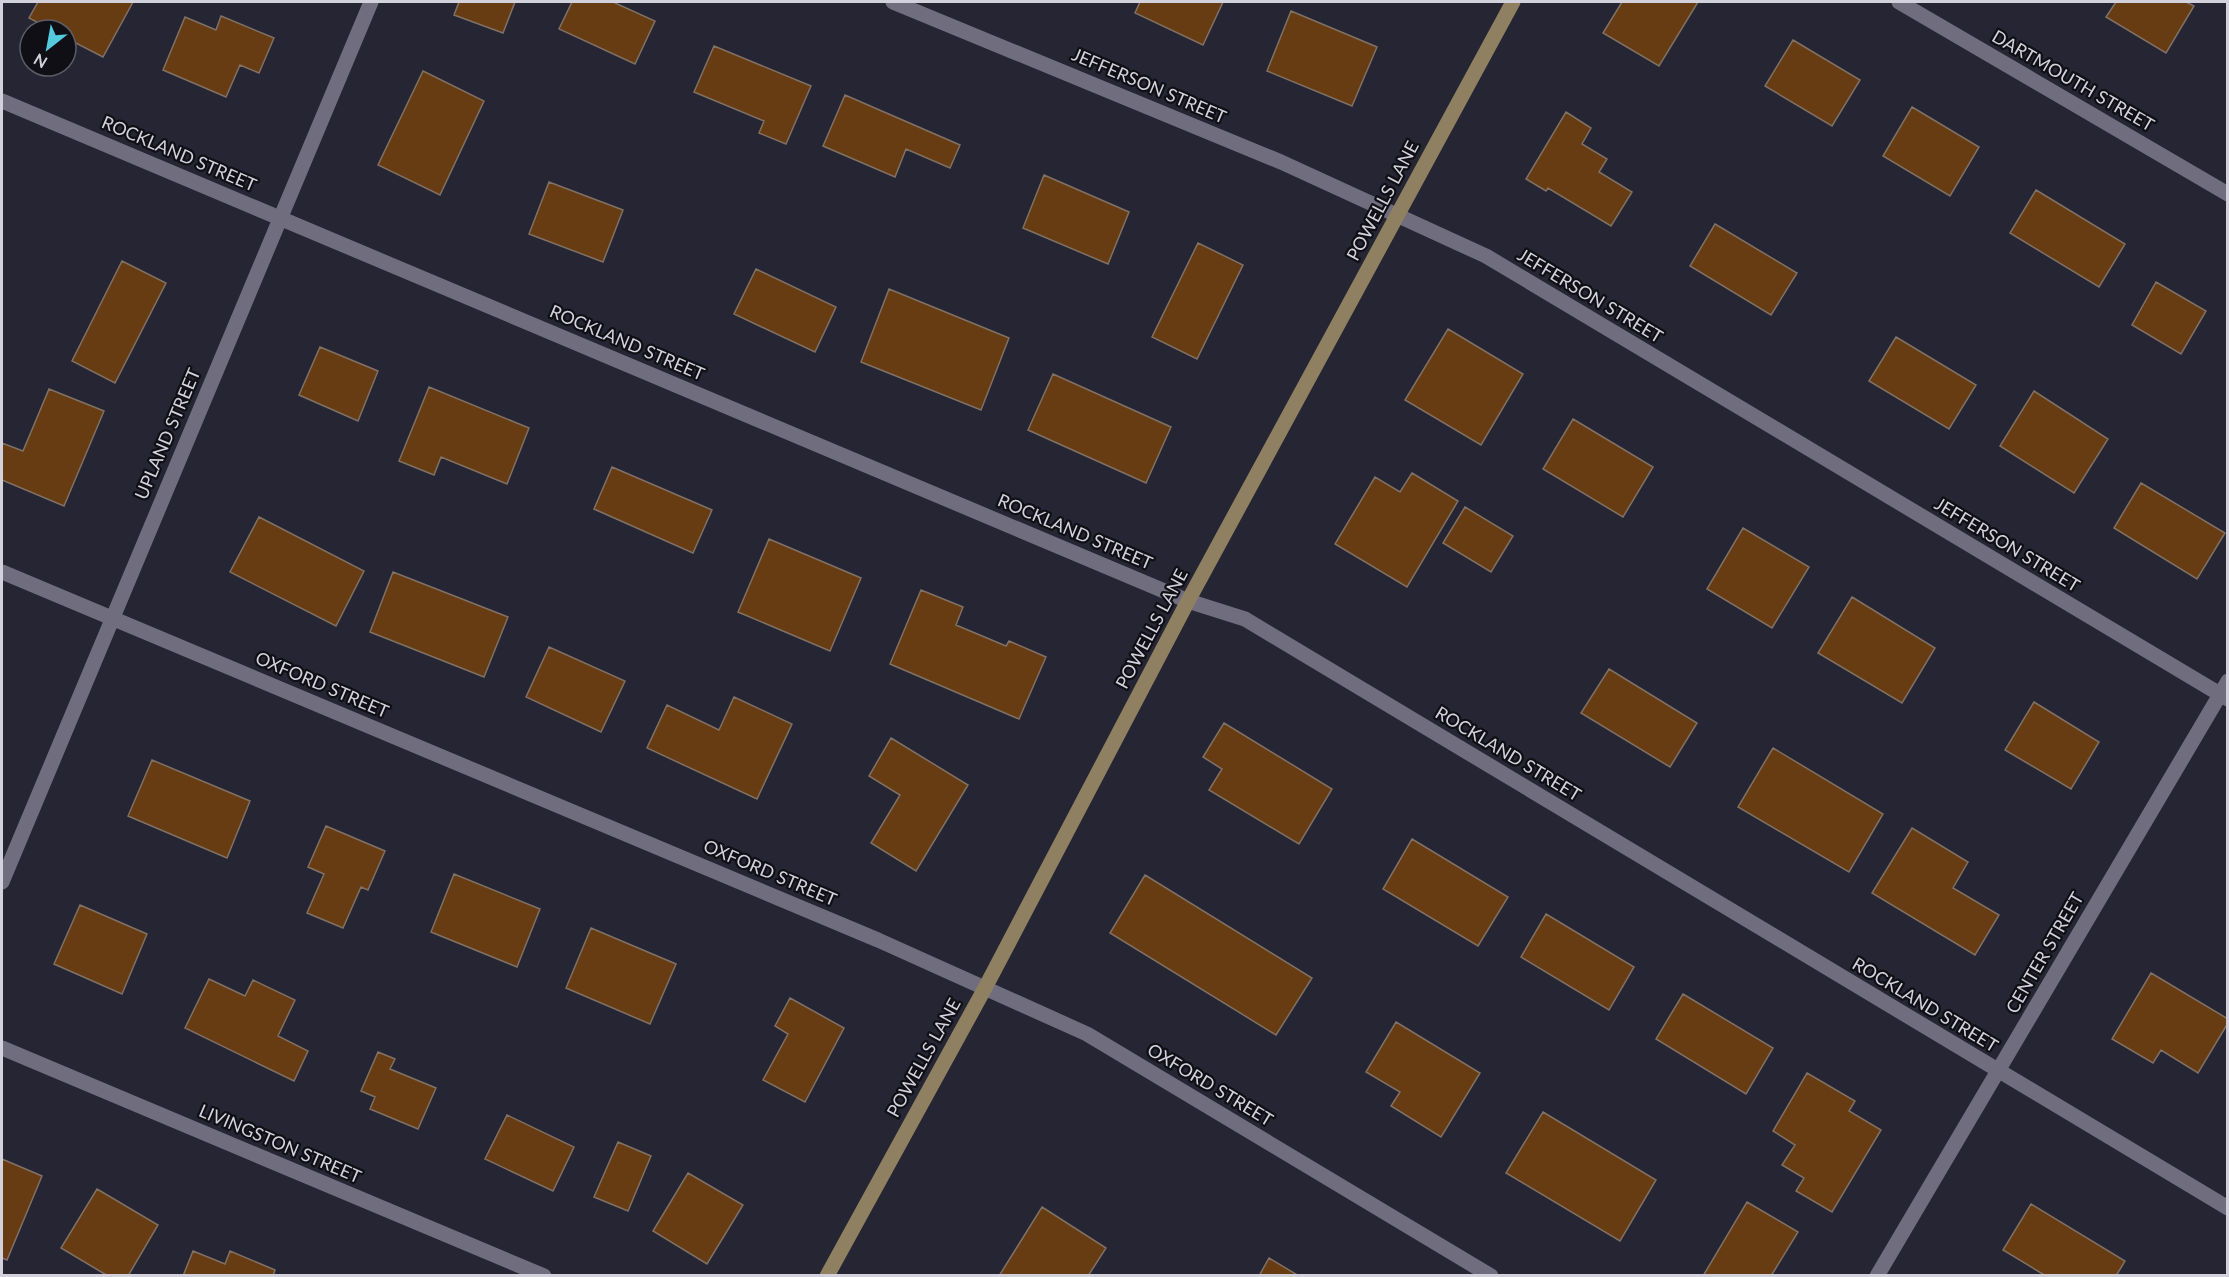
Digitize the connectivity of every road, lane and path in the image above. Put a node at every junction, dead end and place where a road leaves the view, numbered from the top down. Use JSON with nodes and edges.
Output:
{"nodes":[{"id":1,"x":371,"y":2,"type":"edge"},
{"id":2,"x":893,"y":2,"type":"edge"},
{"id":3,"x":1513,"y":2,"type":"edge"},
{"id":4,"x":1899,"y":2,"type":"edge"},
{"id":5,"x":2,"y":101,"type":"edge"},
{"id":6,"x":2228,"y":194,"type":"edge"},
{"id":7,"x":280,"y":217,"type":"junction"},
{"id":8,"x":1397,"y":217,"type":"junction"},
{"id":9,"x":2,"y":572,"type":"edge"},
{"id":10,"x":1188,"y":601,"type":"junction"},
{"id":11,"x":113,"y":618,"type":"junction"},
{"id":12,"x":2225,"y":692,"type":"edge"},
{"id":13,"x":2,"y":882,"type":"edge"},
{"id":14,"x":985,"y":988,"type":"junction"},
{"id":15,"x":2,"y":1048,"type":"edge"},
{"id":16,"x":1998,"y":1071,"type":"junction"},
{"id":17,"x":2228,"y":1208,"type":"edge"},
{"id":18,"x":544,"y":1275,"type":"edge"},
{"id":19,"x":827,"y":1275,"type":"edge"},
{"id":20,"x":1491,"y":1275,"type":"edge"},
{"id":21,"x":1877,"y":1275,"type":"edge"}],
"edges":[{"from":1,"to":7,"type":"street","name":"UPLAND STREET"},
{"from":2,"to":8,"type":"street","name":"JEFFERSON STREET"},
{"from":3,"to":8,"type":"street","name":"POWELLS LANE"},
{"from":4,"to":6,"type":"street","name":"DARTMOUTH STREET"},
{"from":5,"to":7,"type":"street","name":"ROCKLAND STREET"},
{"from":7,"to":10,"type":"street","name":"ROCKLAND STREET"},
{"from":7,"to":11,"type":"street","name":"UPLAND STREET"},
{"from":8,"to":10,"type":"street","name":"POWELLS LANE"},
{"from":8,"to":12,"type":"street","name":"JEFFERSON STREET"},
{"from":9,"to":11,"type":"street","name":"OXFORD STREET"},
{"from":10,"to":14,"type":"street","name":"POWELLS LANE"},
{"from":10,"to":16,"type":"street","name":"ROCKLAND STREET"},
{"from":11,"to":13,"type":"street","name":"UPLAND STREET"},
{"from":11,"to":14,"type":"street","name":"OXFORD STREET"},
{"from":12,"to":16,"type":"street","name":"CENTER STREET"},
{"from":14,"to":19,"type":"street","name":"POWELLS LANE"},
{"from":14,"to":20,"type":"street","name":"OXFORD STREET"},
{"from":15,"to":18,"type":"street","name":"LIVINGSTON STREET"},
{"from":16,"to":17,"type":"street","name":"ROCKLAND STREET"},
{"from":16,"to":21,"type":"street","name":"CENTER STREET"}]}
